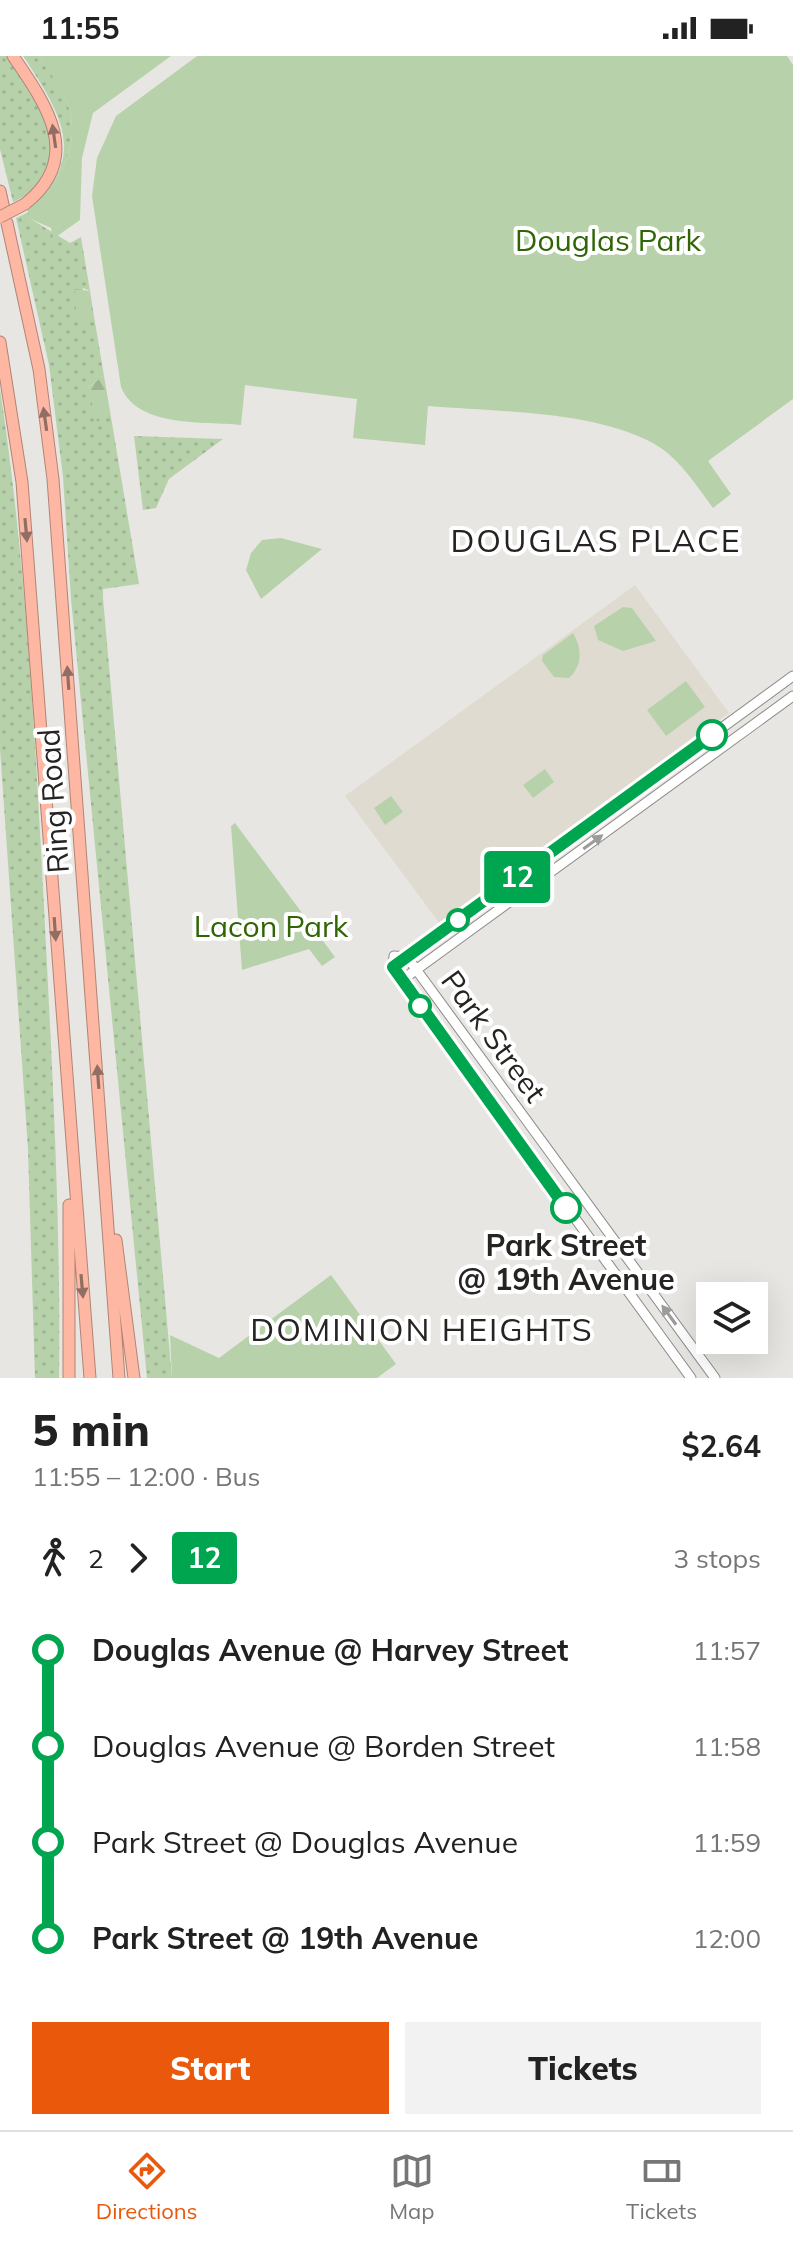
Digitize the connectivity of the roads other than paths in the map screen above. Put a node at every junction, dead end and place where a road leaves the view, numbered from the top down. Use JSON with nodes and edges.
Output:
{"nodes":[{"id":1,"x":13,"y":56,"type":"edge"},
{"id":2,"x":0,"y":191,"type":"edge"},
{"id":3,"x":4,"y":216,"type":"edge"},
{"id":4,"x":0,"y":342,"type":"edge"},
{"id":5,"x":793,"y":676,"type":"edge"},
{"id":6,"x":793,"y":696,"type":"edge"},
{"id":7,"x":407,"y":957,"type":"junction"},
{"id":8,"x":416,"y":969,"type":"junction"},
{"id":9,"x":402,"y":980,"type":"junction"},
{"id":10,"x":101,"y":1121,"type":"junction"},
{"id":11,"x":69,"y":1124,"type":"junction"},
{"id":12,"x":69,"y":1378,"type":"edge"},
{"id":13,"x":90,"y":1378,"type":"edge"},
{"id":14,"x":119,"y":1378,"type":"edge"},
{"id":15,"x":134,"y":1378,"type":"edge"},
{"id":16,"x":691,"y":1378,"type":"edge"},
{"id":17,"x":715,"y":1378,"type":"edge"}],
"edges":[{"from":3,"to":1,"type":"highway","one_way":true,"bridge":true},
{"from":2,"to":3,"type":"highway","name":"Ring Road"},
{"from":10,"to":3,"type":"highway","name":"Ring Road","one_way":true},
{"from":4,"to":11,"type":"highway","name":"Ring Road","one_way":true},
{"from":5,"to":7,"type":"street"},
{"from":8,"to":6,"type":"street","one_way":true},
{"from":7,"to":8,"type":"street","name":"Park Street"},
{"from":7,"to":9,"type":"street","name":"Park Street"},
{"from":8,"to":9,"type":"street"},
{"from":17,"to":8,"type":"street","name":"Park Street","one_way":true},
{"from":9,"to":16,"type":"street","name":"Park Street"},
{"from":10,"to":14,"type":"highway","name":"Ring Road"},
{"from":10,"to":15,"type":"highway"},
{"from":11,"to":12,"type":"highway"},
{"from":11,"to":13,"type":"highway","name":"Ring Road","one_way":true}]}
